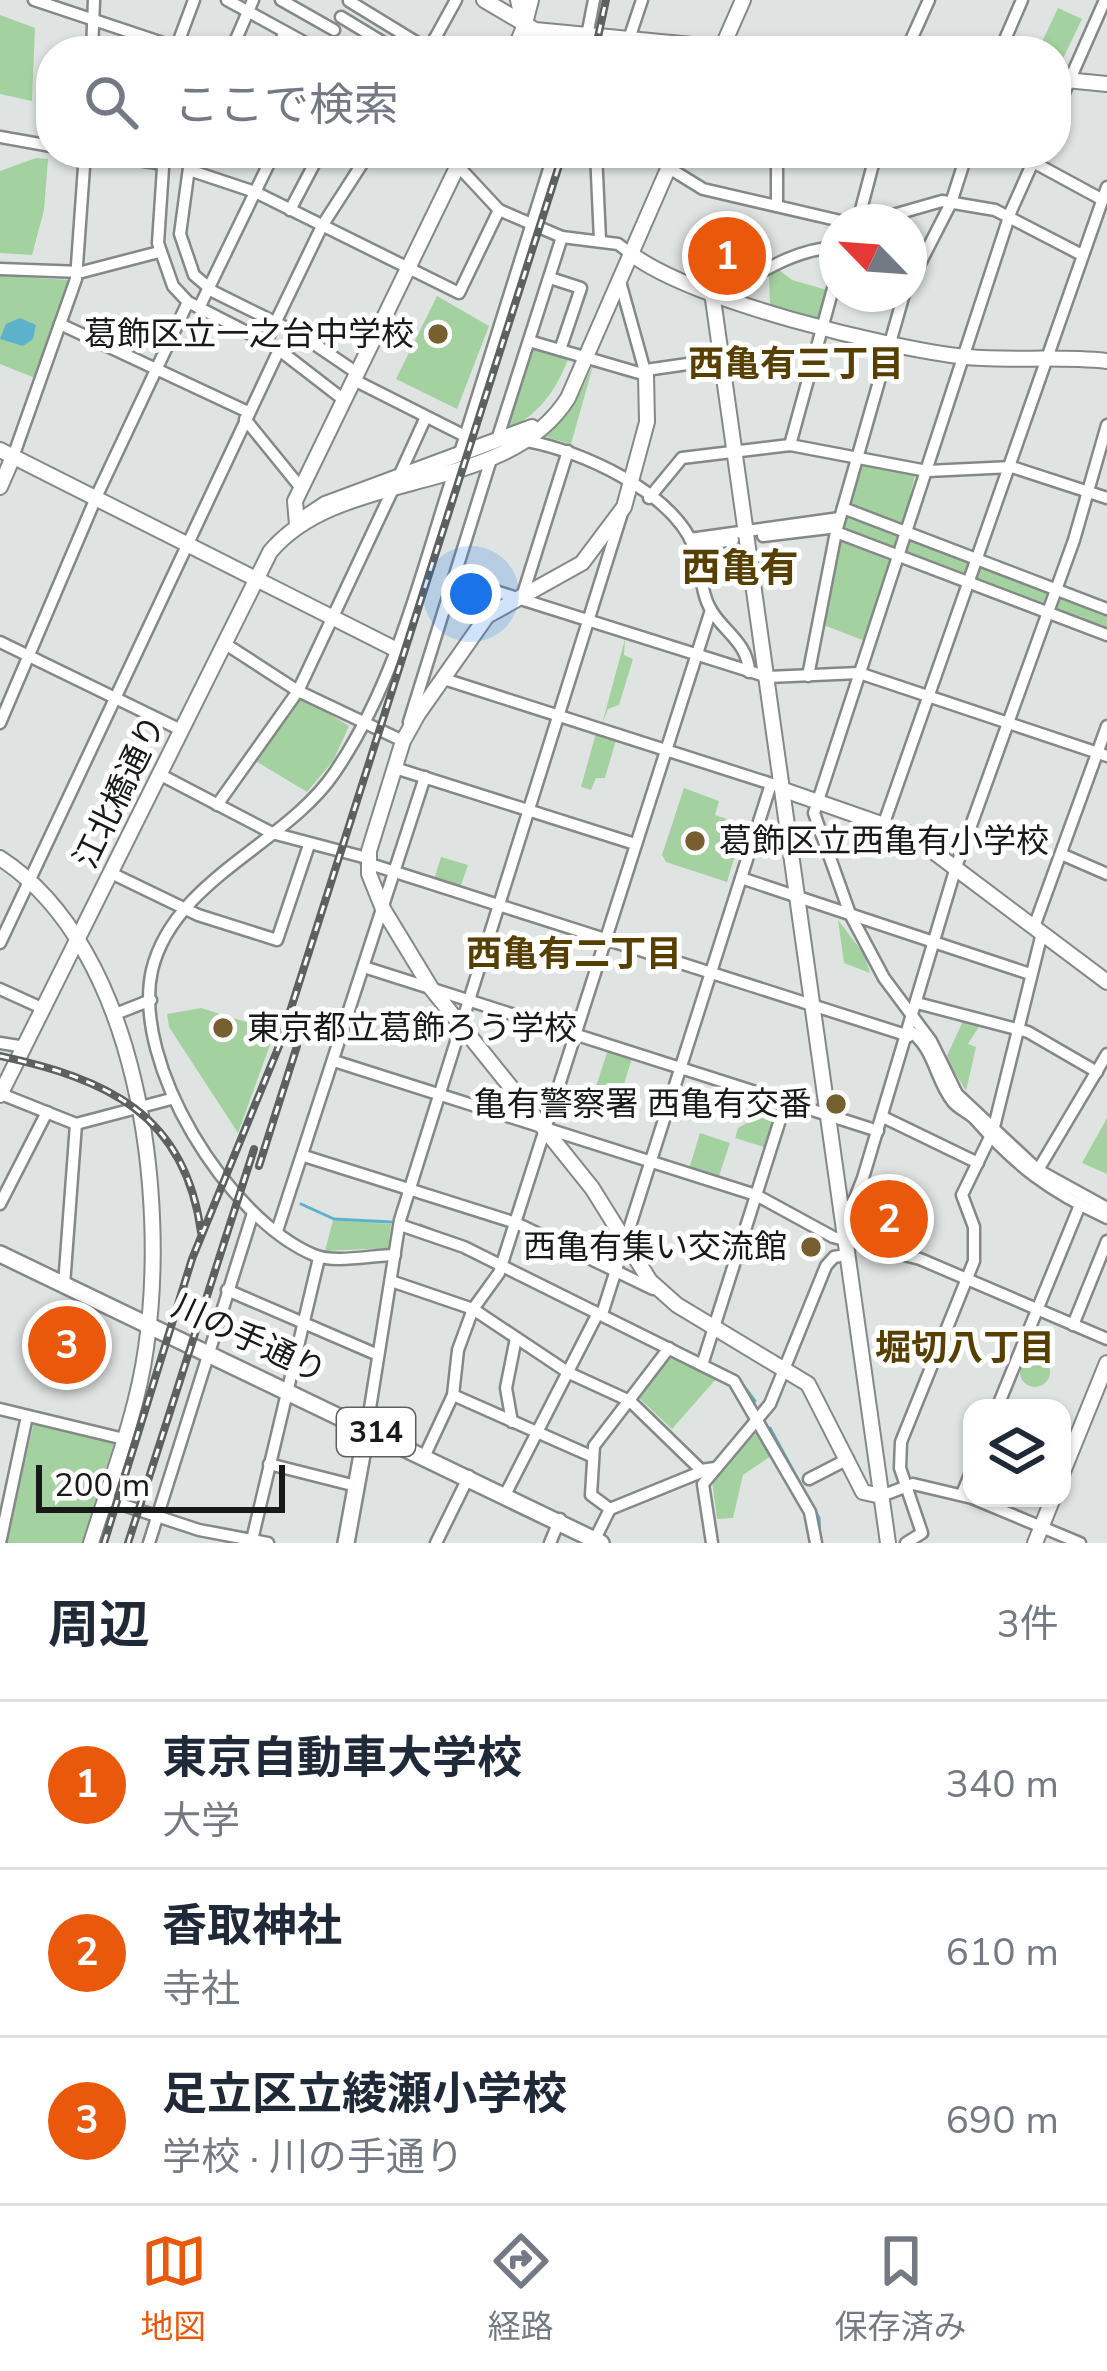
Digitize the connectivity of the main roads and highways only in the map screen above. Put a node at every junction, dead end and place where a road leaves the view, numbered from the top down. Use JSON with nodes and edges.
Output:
{"nodes":[{"id":1,"x":0,"y":1255,"type":"edge"},
{"id":2,"x":367,"y":1427,"type":"junction"},
{"id":3,"x":598,"y":1541,"type":"edge"},
{"id":4,"x":346,"y":1543,"type":"edge"}],
"edges":[{"from":1,"to":2,"type":"main road","name":"川の手通り","number":"314"},
{"from":2,"to":3,"type":"main road","name":"川の手通り","number":"314"},
{"from":2,"to":4,"type":"main road"}]}
